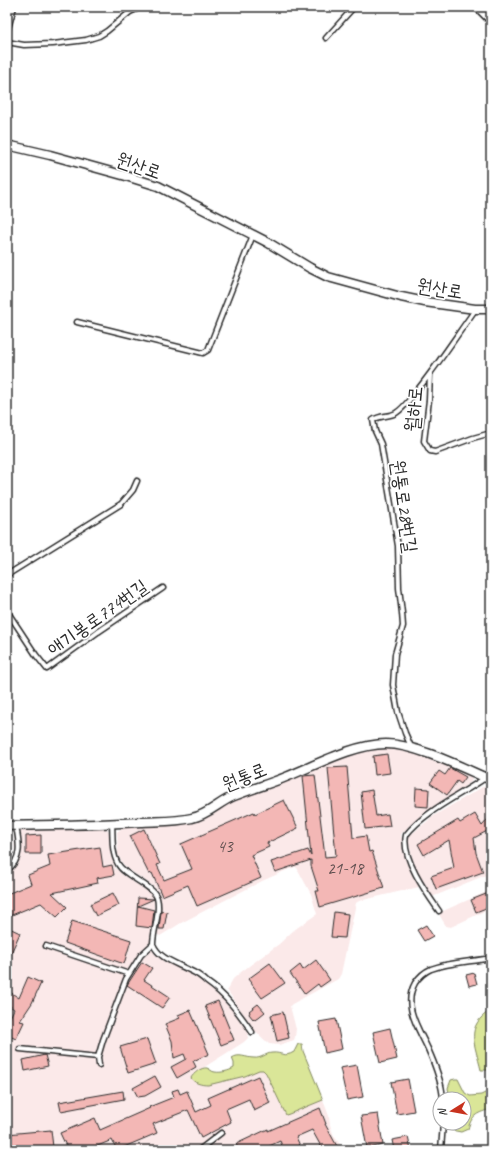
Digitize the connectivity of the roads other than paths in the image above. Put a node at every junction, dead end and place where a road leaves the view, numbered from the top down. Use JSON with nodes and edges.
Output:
{"nodes":[{"id":1,"x":14,"y":7,"type":"edge"},
{"id":2,"x":141,"y":7,"type":"edge"},
{"id":3,"x":354,"y":7,"type":"edge"},
{"id":4,"x":478,"y":7,"type":"edge"},
{"id":5,"x":491,"y":20,"type":"edge"},
{"id":6,"x":7,"y":32,"type":"edge"},
{"id":7,"x":326,"y":38,"type":"dead end"},
{"id":8,"x":7,"y":42,"type":"edge"},
{"id":9,"x":7,"y":146,"type":"edge"},
{"id":10,"x":253,"y":235,"type":"junction"},
{"id":11,"x":475,"y":309,"type":"junction"},
{"id":12,"x":491,"y":309,"type":"edge"},
{"id":13,"x":77,"y":322,"type":"dead end"},
{"id":14,"x":430,"y":374,"type":"junction"},
{"id":15,"x":491,"y":434,"type":"edge"},
{"id":16,"x":137,"y":481,"type":"dead end"},
{"id":17,"x":7,"y":575,"type":"edge"},
{"id":18,"x":163,"y":588,"type":"dead end"},
{"id":19,"x":7,"y":610,"type":"edge"},
{"id":20,"x":412,"y":749,"type":"junction"},
{"id":21,"x":488,"y":779,"type":"edge"},
{"id":22,"x":112,"y":824,"type":"junction"},
{"id":23,"x":7,"y":826,"type":"edge"},
{"id":24,"x":16,"y":826,"type":"junction"},
{"id":25,"x":7,"y":870,"type":"edge"},
{"id":26,"x":439,"y":911,"type":"dead end"},
{"id":27,"x":153,"y":944,"type":"junction"},
{"id":28,"x":46,"y":946,"type":"dead end"},
{"id":29,"x":491,"y":958,"type":"edge"},
{"id":30,"x":129,"y":974,"type":"junction"},
{"id":31,"x":252,"y":1032,"type":"dead end"},
{"id":32,"x":20,"y":1049,"type":"dead end"},
{"id":33,"x":98,"y":1057,"type":"junction"},
{"id":34,"x":99,"y":1065,"type":"dead end"},
{"id":35,"x":441,"y":1091,"type":"edge"},
{"id":36,"x":442,"y":1131,"type":"edge"},
{"id":37,"x":222,"y":1132,"type":"dead end"},
{"id":38,"x":199,"y":1150,"type":"edge"},
{"id":39,"x":440,"y":1150,"type":"edge"}],
"edges":[{"from":1,"to":6,"type":"lane"},
{"from":2,"to":8,"type":"lane"},
{"from":3,"to":7,"type":"lane"},
{"from":4,"to":5,"type":"street"},
{"from":9,"to":10,"type":"street","name":"원산로"},
{"from":10,"to":11,"type":"street","name":"원산로"},
{"from":10,"to":13,"type":"lane"},
{"from":11,"to":12,"type":"street","name":"원산로"},
{"from":11,"to":14,"type":"lane","name":"원통로28번길"},
{"from":14,"to":15,"type":"lane","name":"월하로"},
{"from":14,"to":20,"type":"lane","name":"원통로28번길"},
{"from":16,"to":17,"type":"lane"},
{"from":18,"to":19,"type":"lane","name":"애기봉로774번길"},
{"from":20,"to":21,"type":"street","name":"원통로"},
{"from":20,"to":22,"type":"street","name":"원통로"},
{"from":21,"to":26,"type":"lane","name":"원통로"},
{"from":22,"to":24,"type":"street","name":"원통로"},
{"from":22,"to":27,"type":"lane"},
{"from":23,"to":24,"type":"street","name":"원통로"},
{"from":24,"to":25,"type":"lane"},
{"from":27,"to":30,"type":"lane"},
{"from":27,"to":31,"type":"lane"},
{"from":28,"to":30,"type":"lane"},
{"from":29,"to":35,"type":"lane"},
{"from":30,"to":33,"type":"lane"},
{"from":32,"to":33,"type":"lane"},
{"from":33,"to":34,"type":"lane"},
{"from":36,"to":39,"type":"lane"},
{"from":37,"to":38,"type":"lane"}]}
